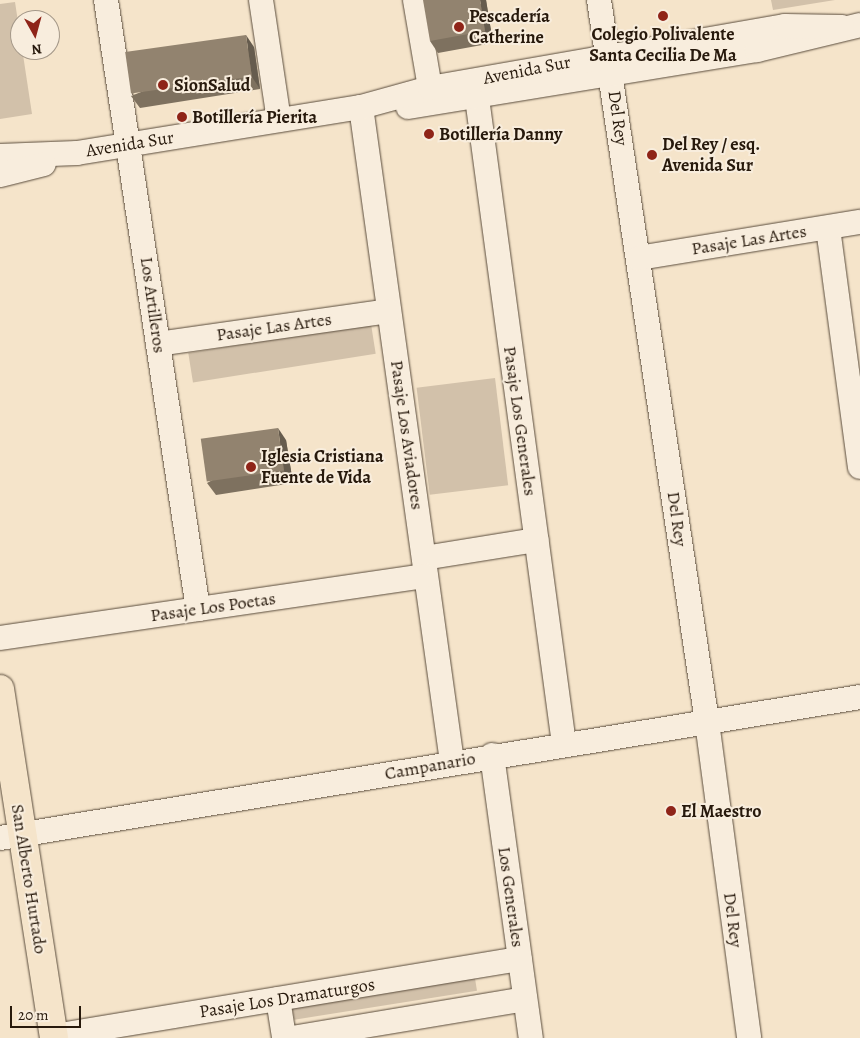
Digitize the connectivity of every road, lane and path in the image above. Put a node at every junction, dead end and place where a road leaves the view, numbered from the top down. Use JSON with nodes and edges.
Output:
{"nodes":[{"id":1,"x":106,"y":0,"type":"edge"},
{"id":2,"x":260,"y":0,"type":"edge"},
{"id":3,"x":415,"y":0,"type":"edge"},
{"id":4,"x":599,"y":0,"type":"edge"},
{"id":5,"x":851,"y":26,"type":"edge"},
{"id":6,"x":610,"y":65,"type":"junction"},
{"id":7,"x":430,"y":88,"type":"junction"},
{"id":8,"x":476,"y":98,"type":"junction"},
{"id":9,"x":361,"y":107,"type":"junction"},
{"id":10,"x":279,"y":120,"type":"junction"},
{"id":11,"x":129,"y":144,"type":"junction"},
{"id":12,"x":77,"y":153,"type":"junction"},
{"id":13,"x":0,"y":156,"type":"edge"},
{"id":14,"x":0,"y":175,"type":"edge"},
{"id":15,"x":860,"y":222,"type":"edge"},
{"id":16,"x":828,"y":228,"type":"junction"},
{"id":17,"x":639,"y":258,"type":"junction"},
{"id":18,"x":389,"y":311,"type":"junction"},
{"id":19,"x":158,"y":344,"type":"junction"},
{"id":20,"x":860,"y":467,"type":"edge"},
{"id":21,"x":536,"y":540,"type":"junction"},
{"id":22,"x":425,"y":567,"type":"junction"},
{"id":23,"x":198,"y":610,"type":"junction"},
{"id":24,"x":0,"y":638,"type":"edge"},
{"id":25,"x":0,"y":689,"type":"edge"},
{"id":26,"x":860,"y":697,"type":"edge"},
{"id":27,"x":707,"y":722,"type":"junction"},
{"id":28,"x":564,"y":744,"type":"junction"},
{"id":29,"x":492,"y":755,"type":"junction"},
{"id":30,"x":452,"y":762,"type":"junction"},
{"id":31,"x":11,"y":836,"type":"edge"},
{"id":32,"x":520,"y":959,"type":"junction"},
{"id":33,"x":278,"y":999,"type":"junction"},
{"id":34,"x":525,"y":999,"type":"junction"},
{"id":35,"x":54,"y":1037,"type":"edge"},
{"id":36,"x":284,"y":1038,"type":"edge"},
{"id":37,"x":292,"y":1038,"type":"edge"},
{"id":38,"x":531,"y":1038,"type":"edge"},
{"id":39,"x":749,"y":1038,"type":"edge"}],
"edges":[{"from":1,"to":11,"type":"street","name":"Los Artilleros"},
{"from":2,"to":10,"type":"street"},
{"from":3,"to":7,"type":"street"},
{"from":4,"to":6,"type":"street","name":"Del Rey"},
{"from":5,"to":6,"type":"street","name":"Avenida Sur"},
{"from":6,"to":7,"type":"street","name":"Avenida Sur"},
{"from":6,"to":8,"type":"street","name":"Avenida Sur"},
{"from":6,"to":17,"type":"street","name":"Del Rey"},
{"from":7,"to":9,"type":"street","name":"Avenida Sur"},
{"from":8,"to":9,"type":"street","name":"Avenida Sur"},
{"from":8,"to":21,"type":"street","name":"Pasaje Los Generales"},
{"from":9,"to":10,"type":"street","name":"Avenida Sur"},
{"from":9,"to":18,"type":"street","name":"Pasaje Los Aviadores"},
{"from":10,"to":11,"type":"street","name":"Avenida Sur"},
{"from":11,"to":12,"type":"street","name":"Avenida Sur"},
{"from":11,"to":19,"type":"street","name":"Los Artilleros"},
{"from":12,"to":13,"type":"street","name":"Avenida Sur"},
{"from":12,"to":14,"type":"street","name":"Avenida Sur"},
{"from":15,"to":16,"type":"street","name":"Pasaje Las Artes"},
{"from":16,"to":17,"type":"street","name":"Pasaje Las Artes"},
{"from":16,"to":20,"type":"street"},
{"from":17,"to":27,"type":"street","name":"Del Rey"},
{"from":18,"to":19,"type":"street","name":"Pasaje Las Artes"},
{"from":18,"to":22,"type":"street","name":"Pasaje Los Aviadores"},
{"from":19,"to":23,"type":"street","name":"Los Artilleros"},
{"from":21,"to":22,"type":"street","name":"Pasaje Los Poetas"},
{"from":21,"to":28,"type":"street","name":"Pasaje Los Generales"},
{"from":22,"to":23,"type":"street","name":"Pasaje Los Poetas"},
{"from":22,"to":30,"type":"street","name":"Pasaje Los Aviadores"},
{"from":23,"to":24,"type":"street","name":"Pasaje Los Poetas"},
{"from":25,"to":31,"type":"main road","name":"San Alberto Hurtado"},
{"from":26,"to":27,"type":"street","name":"Campanario"},
{"from":27,"to":28,"type":"street","name":"Campanario"},
{"from":27,"to":39,"type":"street","name":"Del Rey"},
{"from":28,"to":29,"type":"street","name":"Campanario"},
{"from":29,"to":30,"type":"street","name":"Campanario"},
{"from":29,"to":32,"type":"street","name":"Los Generales"},
{"from":30,"to":31,"type":"street","name":"Campanario"},
{"from":31,"to":35,"type":"main road","name":"San Alberto Hurtado"},
{"from":32,"to":33,"type":"street","name":"Pasaje Los Dramaturgos"},
{"from":32,"to":34,"type":"street","name":"Los Generales"},
{"from":33,"to":35,"type":"street","name":"Pasaje Los Dramaturgos"},
{"from":33,"to":36,"type":"street"},
{"from":34,"to":37,"type":"street"},
{"from":34,"to":38,"type":"street","name":"Los Generales"}]}
